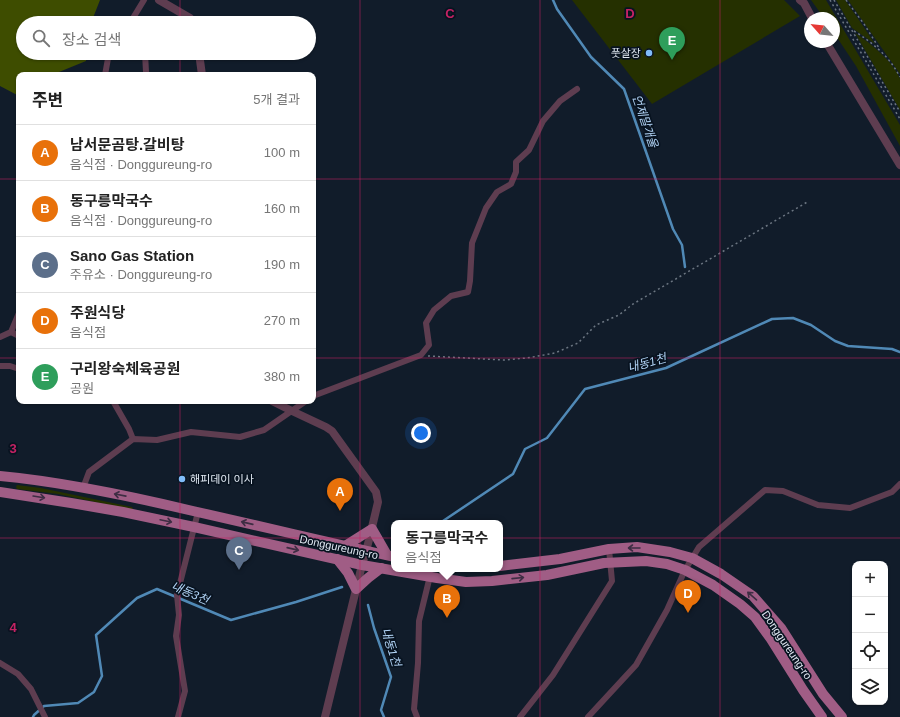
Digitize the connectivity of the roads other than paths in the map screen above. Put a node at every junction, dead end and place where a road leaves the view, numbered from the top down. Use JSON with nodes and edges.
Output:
{"nodes":[{"id":1,"x":144,"y":0,"type":"edge"},
{"id":2,"x":159,"y":0,"type":"edge"},
{"id":3,"x":800,"y":0,"type":"edge"},
{"id":4,"x":809,"y":12,"type":"edge"},
{"id":5,"x":134,"y":16,"type":"edge"},
{"id":6,"x":187,"y":16,"type":"edge"},
{"id":7,"x":830,"y":48,"type":"edge"},
{"id":8,"x":108,"y":60,"type":"edge"},
{"id":9,"x":145,"y":60,"type":"edge"},
{"id":10,"x":200,"y":60,"type":"edge"},
{"id":11,"x":106,"y":72,"type":"edge"},
{"id":12,"x":146,"y":72,"type":"edge"},
{"id":13,"x":202,"y":72,"type":"edge"},
{"id":14,"x":578,"y":89,"type":"dead end"},
{"id":15,"x":900,"y":165,"type":"edge"},
{"id":16,"x":16,"y":319,"type":"edge"},
{"id":17,"x":10,"y":332,"type":"junction"},
{"id":18,"x":16,"y":335,"type":"edge"},
{"id":19,"x":0,"y":337,"type":"edge"},
{"id":20,"x":0,"y":366,"type":"edge"},
{"id":21,"x":16,"y":368,"type":"edge"},
{"id":22,"x":316,"y":395,"type":"edge"},
{"id":23,"x":115,"y":404,"type":"edge"},
{"id":24,"x":278,"y":404,"type":"edge"},
{"id":25,"x":302,"y":404,"type":"edge"},
{"id":26,"x":292,"y":411,"type":"junction"},
{"id":27,"x":133,"y":439,"type":"junction"},
{"id":28,"x":0,"y":476,"type":"edge"},
{"id":29,"x":900,"y":484,"type":"edge"},
{"id":30,"x":83,"y":488,"type":"junction"},
{"id":31,"x":0,"y":492,"type":"edge"},
{"id":32,"x":198,"y":512,"type":"junction"},
{"id":33,"x":194,"y":527,"type":"junction"},
{"id":34,"x":372,"y":529,"type":"junction"},
{"id":35,"x":345,"y":546,"type":"junction"},
{"id":36,"x":608,"y":549,"type":"junction"},
{"id":37,"x":367,"y":551,"type":"junction"},
{"id":38,"x":390,"y":556,"type":"edge"},
{"id":39,"x":692,"y":558,"type":"junction"},
{"id":40,"x":337,"y":559,"type":"junction"},
{"id":41,"x":610,"y":563,"type":"junction"},
{"id":42,"x":362,"y":565,"type":"junction"},
{"id":43,"x":503,"y":566,"type":"edge"},
{"id":44,"x":382,"y":568,"type":"junction"},
{"id":45,"x":391,"y":570,"type":"edge"},
{"id":46,"x":684,"y":570,"type":"junction"},
{"id":47,"x":406,"y":572,"type":"edge"},
{"id":48,"x":430,"y":576,"type":"junction"},
{"id":49,"x":356,"y":590,"type":"junction"},
{"id":50,"x":0,"y":664,"type":"edge"},
{"id":51,"x":43,"y":714,"type":"edge"},
{"id":52,"x":178,"y":717,"type":"edge"},
{"id":53,"x":325,"y":717,"type":"edge"},
{"id":54,"x":417,"y":717,"type":"edge"},
{"id":55,"x":520,"y":717,"type":"edge"},
{"id":56,"x":588,"y":717,"type":"edge"},
{"id":57,"x":822,"y":717,"type":"edge"},
{"id":58,"x":842,"y":717,"type":"edge"}],
"edges":[{"from":1,"to":5,"type":"street"},
{"from":2,"to":6,"type":"street"},
{"from":3,"to":4,"type":"street"},
{"from":7,"to":15,"type":"street"},
{"from":8,"to":11,"type":"street"},
{"from":9,"to":12,"type":"street"},
{"from":10,"to":13,"type":"street"},
{"from":14,"to":22,"type":"street"},
{"from":16,"to":17,"type":"street"},
{"from":17,"to":18,"type":"street"},
{"from":17,"to":19,"type":"street"},
{"from":20,"to":21,"type":"street"},
{"from":23,"to":27,"type":"street"},
{"from":24,"to":26,"type":"street"},
{"from":25,"to":26,"type":"street"},
{"from":26,"to":27,"type":"street"},
{"from":26,"to":34,"type":"street"},
{"from":27,"to":30,"type":"street"},
{"from":28,"to":30,"type":"main road","name":"Donggureung-ro"},
{"from":29,"to":39,"type":"street"},
{"from":32,"to":30,"type":"main road","name":"Donggureung-ro","one_way":true},
{"from":31,"to":33,"type":"main road","name":"Donggureung-ro","one_way":true},
{"from":32,"to":33,"type":"street"},
{"from":35,"to":32,"type":"main road","name":"Donggureung-ro","one_way":true},
{"from":33,"to":40,"type":"main road","name":"Donggureung-ro","one_way":true},
{"from":33,"to":52,"type":"street"},
{"from":34,"to":35,"type":"main road"},
{"from":34,"to":37,"type":"street"},
{"from":34,"to":38,"type":"main road"},
{"from":35,"to":37,"type":"main road","name":"Donggureung-ro"},
{"from":39,"to":36,"type":"main road","name":"Donggureung-ro","one_way":true},
{"from":36,"to":41,"type":"street"},
{"from":36,"to":43,"type":"main road","name":"Donggureung-ro"},
{"from":37,"to":38,"type":"main road","name":"Donggureung-ro"},
{"from":37,"to":42,"type":"street"},
{"from":39,"to":46,"type":"street"},
{"from":58,"to":39,"type":"main road","name":"Donggureung-ro","one_way":true},
{"from":40,"to":42,"type":"main road","name":"Donggureung-ro"},
{"from":40,"to":49,"type":"main road"},
{"from":41,"to":46,"type":"main road","name":"Donggureung-ro"},
{"from":48,"to":41,"type":"main road","name":"Donggureung-ro","one_way":true},
{"from":41,"to":55,"type":"street"},
{"from":42,"to":44,"type":"main road","name":"Donggureung-ro"},
{"from":42,"to":49,"type":"street"},
{"from":44,"to":45,"type":"main road","name":"Donggureung-ro"},
{"from":44,"to":49,"type":"main road"},
{"from":46,"to":56,"type":"street"},
{"from":46,"to":57,"type":"main road","name":"Donggureung-ro"},
{"from":47,"to":48,"type":"main road","name":"Donggureung-ro"},
{"from":48,"to":54,"type":"street"},
{"from":49,"to":53,"type":"street"},
{"from":50,"to":51,"type":"street"}]}
